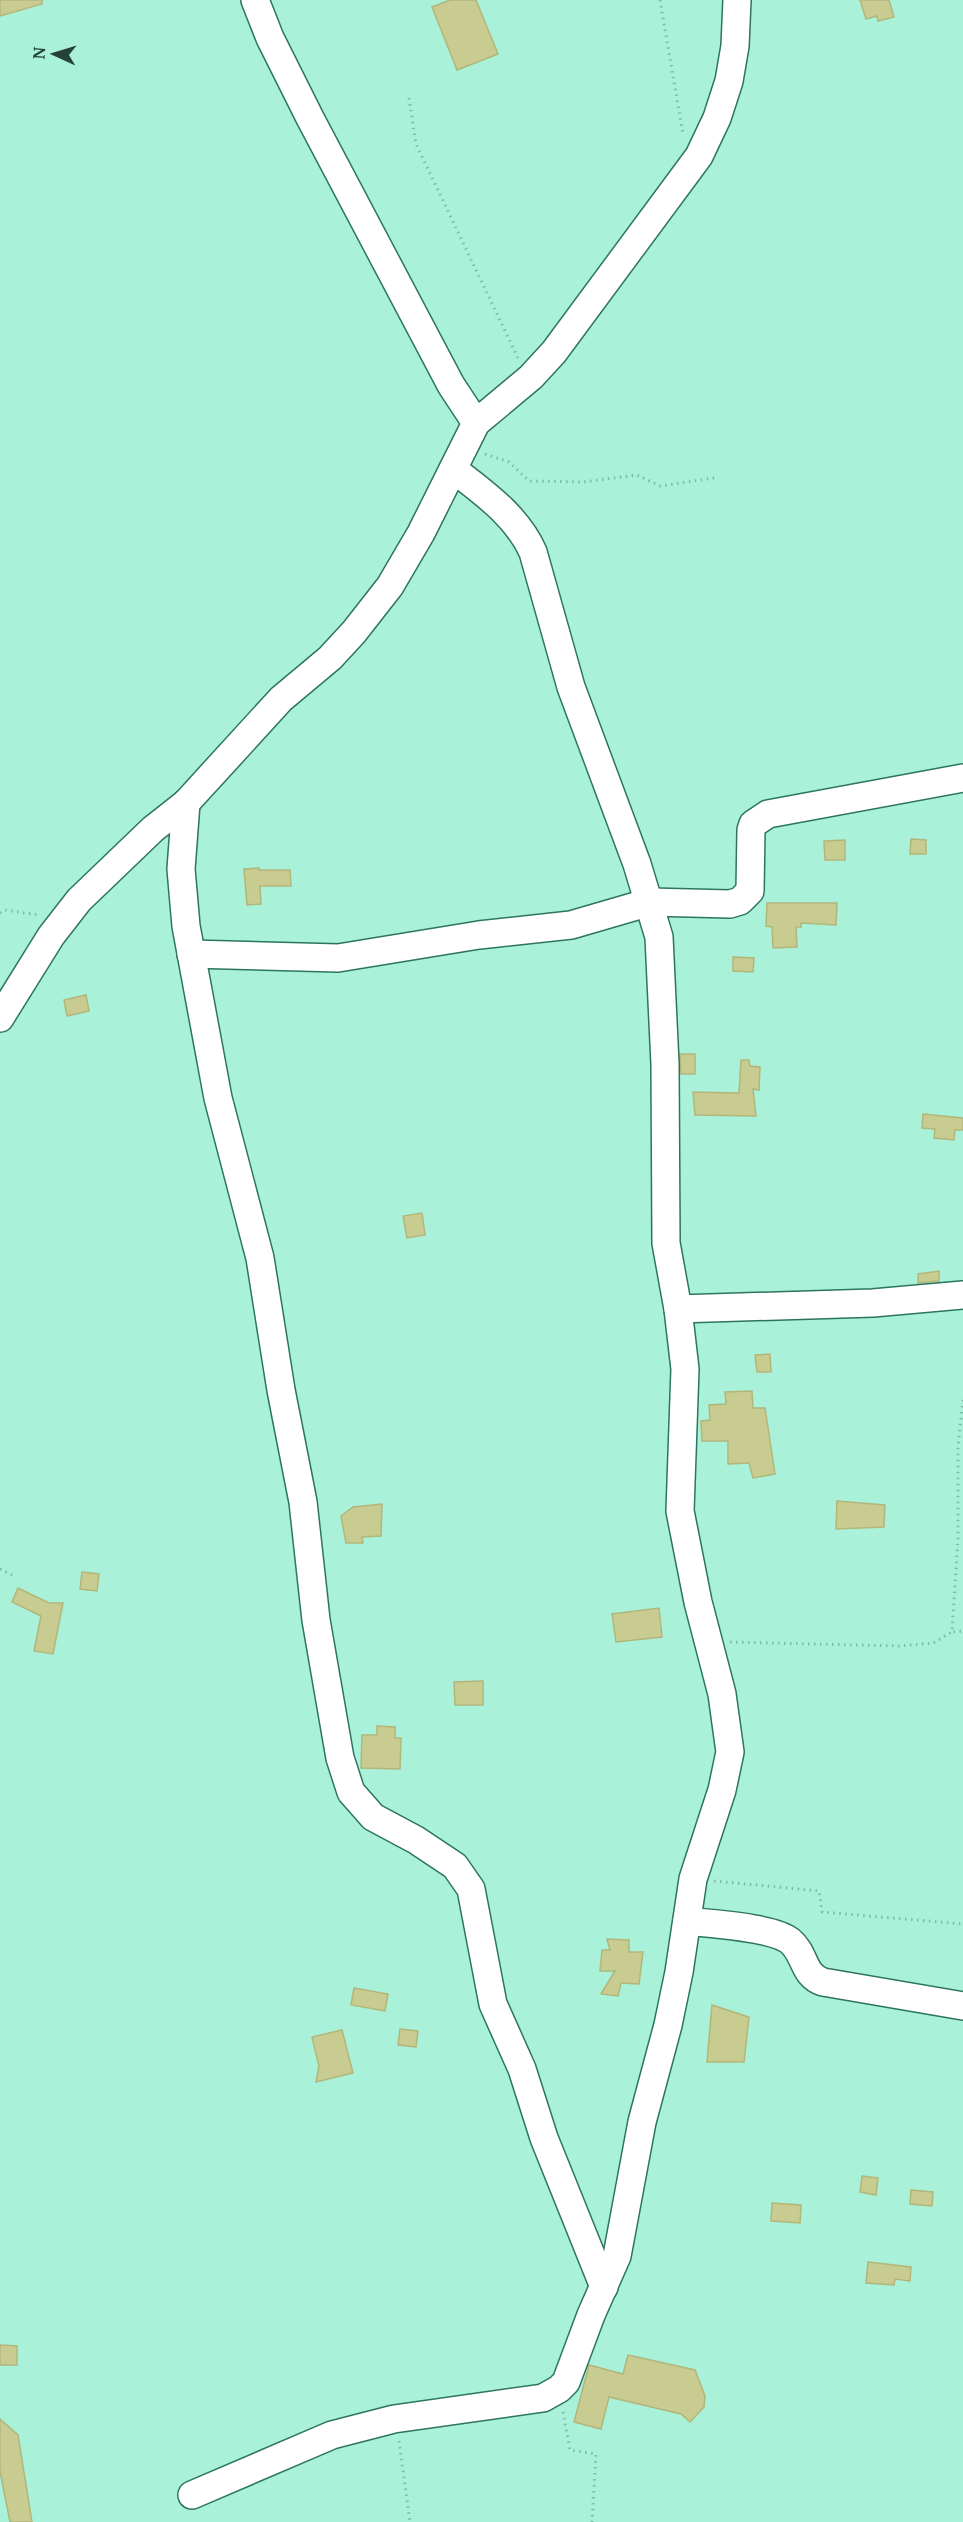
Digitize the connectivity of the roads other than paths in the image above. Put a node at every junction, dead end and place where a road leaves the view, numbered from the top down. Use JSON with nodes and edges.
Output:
{"nodes":[{"id":1,"x":255,"y":0,"type":"edge"},
{"id":2,"x":737,"y":0,"type":"edge"},
{"id":3,"x":476,"y":423,"type":"junction"},
{"id":4,"x":458,"y":458,"type":"junction"},
{"id":5,"x":963,"y":778,"type":"edge"},
{"id":6,"x":186,"y":803,"type":"junction"},
{"id":7,"x":650,"y":902,"type":"junction"},
{"id":8,"x":191,"y":954,"type":"junction"},
{"id":9,"x":0,"y":1018,"type":"edge"},
{"id":10,"x":963,"y":1295,"type":"edge"},
{"id":11,"x":678,"y":1309,"type":"junction"},
{"id":12,"x":687,"y":1921,"type":"junction"},
{"id":13,"x":963,"y":2006,"type":"edge"},
{"id":14,"x":603,"y":2287,"type":"junction"},
{"id":15,"x":192,"y":2495,"type":"dead end"}],
"edges":[{"from":1,"to":3,"type":"street"},
{"from":2,"to":3,"type":"street"},
{"from":3,"to":4,"type":"street"},
{"from":4,"to":6,"type":"street"},
{"from":4,"to":7,"type":"street"},
{"from":5,"to":7,"type":"street"},
{"from":6,"to":8,"type":"street"},
{"from":6,"to":9,"type":"street"},
{"from":7,"to":8,"type":"street"},
{"from":7,"to":11,"type":"street"},
{"from":8,"to":14,"type":"street"},
{"from":10,"to":11,"type":"street"},
{"from":11,"to":12,"type":"street"},
{"from":12,"to":13,"type":"street"},
{"from":12,"to":14,"type":"street"},
{"from":14,"to":15,"type":"street"}]}
